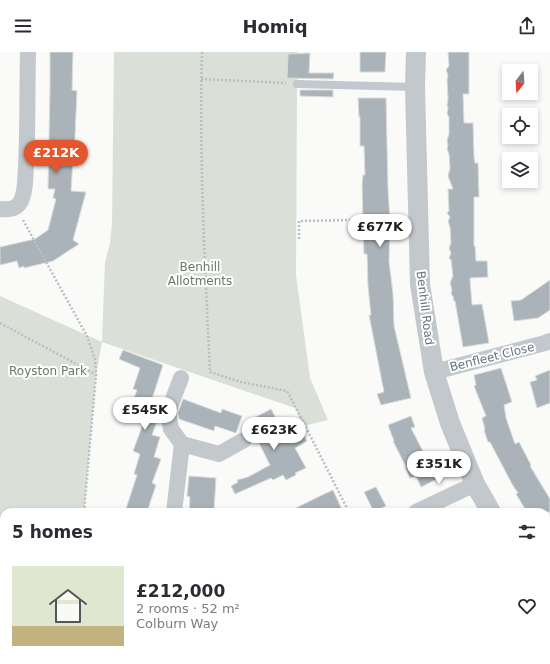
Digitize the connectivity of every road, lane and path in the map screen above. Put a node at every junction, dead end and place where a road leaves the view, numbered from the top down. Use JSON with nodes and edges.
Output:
{"nodes":[{"id":1,"x":28,"y":52,"type":"edge"},
{"id":2,"x":202,"y":52,"type":"edge"},
{"id":3,"x":416,"y":52,"type":"edge"},
{"id":4,"x":201,"y":79,"type":"junction"},
{"id":5,"x":297,"y":84,"type":"joint"},
{"id":6,"x":415,"y":87,"type":"junction"},
{"id":7,"x":16,"y":207,"type":"junction"},
{"id":8,"x":0,"y":209,"type":"edge"},
{"id":9,"x":418,"y":218,"type":"junction"},
{"id":10,"x":299,"y":239,"type":"dead end"},
{"id":11,"x":0,"y":324,"type":"edge"},
{"id":12,"x":550,"y":341,"type":"edge"},
{"id":13,"x":434,"y":372,"type":"junction"},
{"id":14,"x":96,"y":375,"type":"junction"},
{"id":15,"x":181,"y":378,"type":"dead end"},
{"id":16,"x":244,"y":440,"type":"dead end"},
{"id":17,"x":182,"y":444,"type":"junction"},
{"id":18,"x":475,"y":484,"type":"junction"},
{"id":19,"x":84,"y":508,"type":"edge"},
{"id":20,"x":174,"y":508,"type":"edge"},
{"id":21,"x":347,"y":508,"type":"edge"},
{"id":22,"x":424,"y":508,"type":"edge"},
{"id":23,"x":489,"y":508,"type":"edge"}],
"edges":[{"from":1,"to":7,"type":"street"},
{"from":2,"to":4,"type":"path"},
{"from":3,"to":6,"type":"street","name":"Benhill Road"},
{"from":4,"to":5,"type":"path"},
{"from":4,"to":21,"type":"path"},
{"from":5,"to":6,"type":"lane"},
{"from":6,"to":9,"type":"street","name":"Benhill Road"},
{"from":7,"to":8,"type":"street"},
{"from":7,"to":14,"type":"path"},
{"from":9,"to":10,"type":"path"},
{"from":9,"to":13,"type":"street","name":"Benhill Road"},
{"from":11,"to":14,"type":"path"},
{"from":12,"to":13,"type":"street","name":"Benfleet Close"},
{"from":13,"to":18,"type":"street","name":"Benhill Road"},
{"from":14,"to":19,"type":"path"},
{"from":15,"to":17,"type":"street"},
{"from":16,"to":17,"type":"street"},
{"from":17,"to":20,"type":"street"},
{"from":18,"to":22,"type":"street"},
{"from":18,"to":23,"type":"street","name":"Benhill Road"}]}
